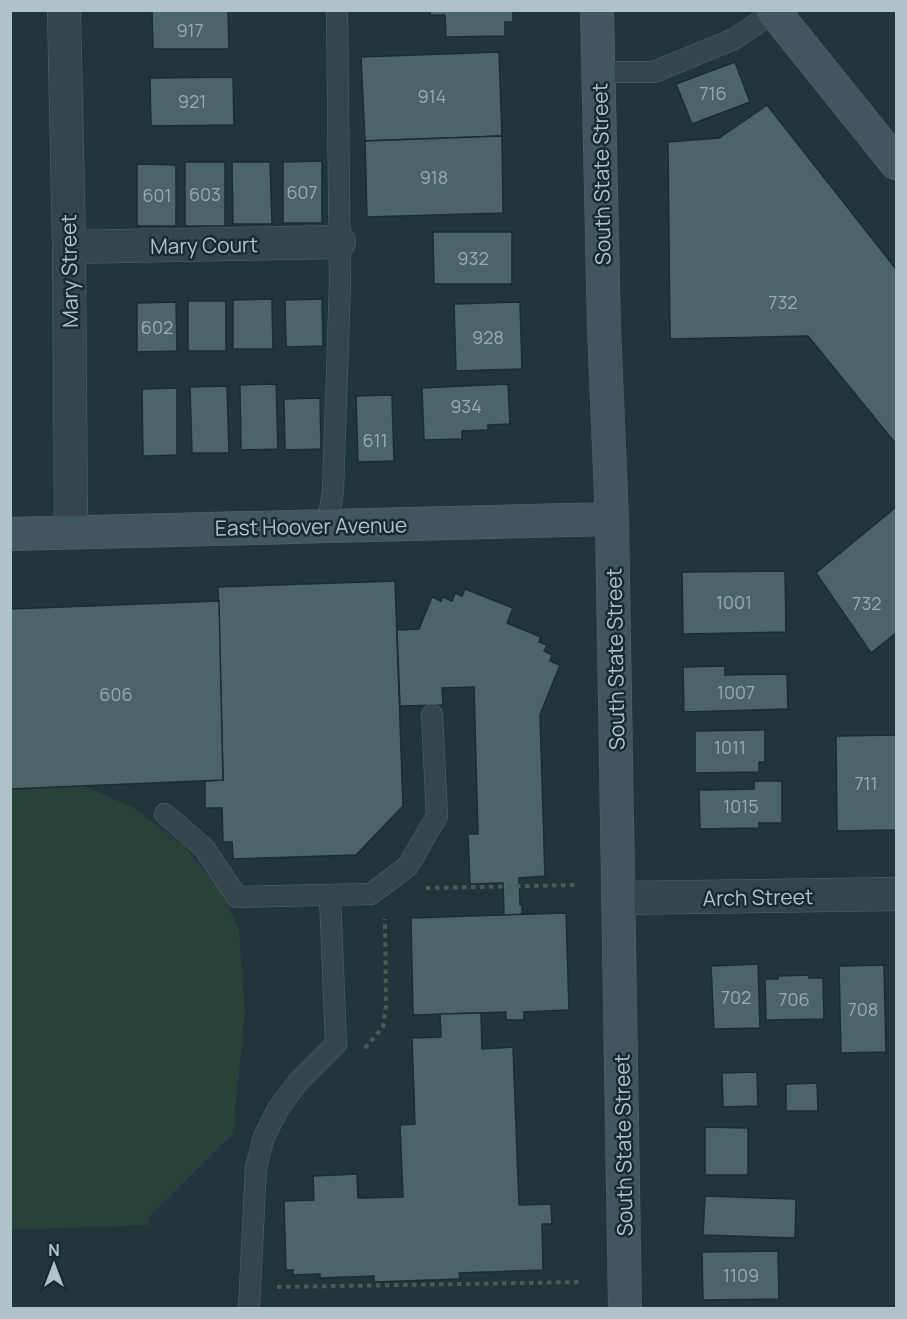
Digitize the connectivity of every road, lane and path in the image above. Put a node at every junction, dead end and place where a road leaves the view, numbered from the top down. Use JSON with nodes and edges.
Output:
{"nodes":[{"id":1,"x":64,"y":10,"type":"edge"},
{"id":2,"x":337,"y":10,"type":"edge"},
{"id":3,"x":597,"y":10,"type":"edge"},
{"id":4,"x":774,"y":11,"type":"edge"},
{"id":5,"x":599,"y":72,"type":"junction"},
{"id":6,"x":897,"y":163,"type":"edge"},
{"id":7,"x":339,"y":242,"type":"junction"},
{"id":8,"x":69,"y":247,"type":"junction"},
{"id":9,"x":612,"y":519,"type":"junction"},
{"id":10,"x":328,"y":525,"type":"junction"},
{"id":11,"x":71,"y":532,"type":"junction"},
{"id":12,"x":10,"y":534,"type":"edge"},
{"id":13,"x":432,"y":715,"type":"dead end"},
{"id":14,"x":165,"y":814,"type":"dead end"},
{"id":15,"x":576,"y":885,"type":"dead end"},
{"id":16,"x":425,"y":888,"type":"dead end"},
{"id":17,"x":897,"y":894,"type":"edge"},
{"id":18,"x":330,"y":895,"type":"junction"},
{"id":19,"x":619,"y":898,"type":"junction"},
{"id":20,"x":386,"y":910,"type":"dead end"},
{"id":21,"x":360,"y":1053,"type":"dead end"},
{"id":22,"x":583,"y":1282,"type":"dead end"},
{"id":23,"x":275,"y":1294,"type":"dead end"},
{"id":24,"x":249,"y":1308,"type":"edge"},
{"id":25,"x":625,"y":1308,"type":"edge"}],
"edges":[{"from":1,"to":8,"type":"street","name":"Mary Street"},
{"from":2,"to":7,"type":"lane"},
{"from":3,"to":5,"type":"main road","name":"South State Street"},
{"from":4,"to":5,"type":"lane"},
{"from":4,"to":6,"type":"main road"},
{"from":5,"to":9,"type":"main road","name":"South State Street"},
{"from":7,"to":8,"type":"street","name":"Mary Court"},
{"from":7,"to":10,"type":"lane"},
{"from":8,"to":11,"type":"street","name":"Mary Street"},
{"from":9,"to":10,"type":"main road","name":"East Hoover Avenue"},
{"from":9,"to":19,"type":"main road","name":"South State Street"},
{"from":10,"to":11,"type":"main road","name":"East Hoover Avenue"},
{"from":11,"to":12,"type":"main road","name":"East Hoover Avenue"},
{"from":13,"to":18,"type":"lane"},
{"from":14,"to":18,"type":"lane"},
{"from":15,"to":16,"type":"path"},
{"from":17,"to":19,"type":"street","name":"Arch Street"},
{"from":18,"to":24,"type":"lane"},
{"from":19,"to":25,"type":"main road","name":"South State Street"},
{"from":20,"to":21,"type":"path"},
{"from":22,"to":23,"type":"path"}]}
